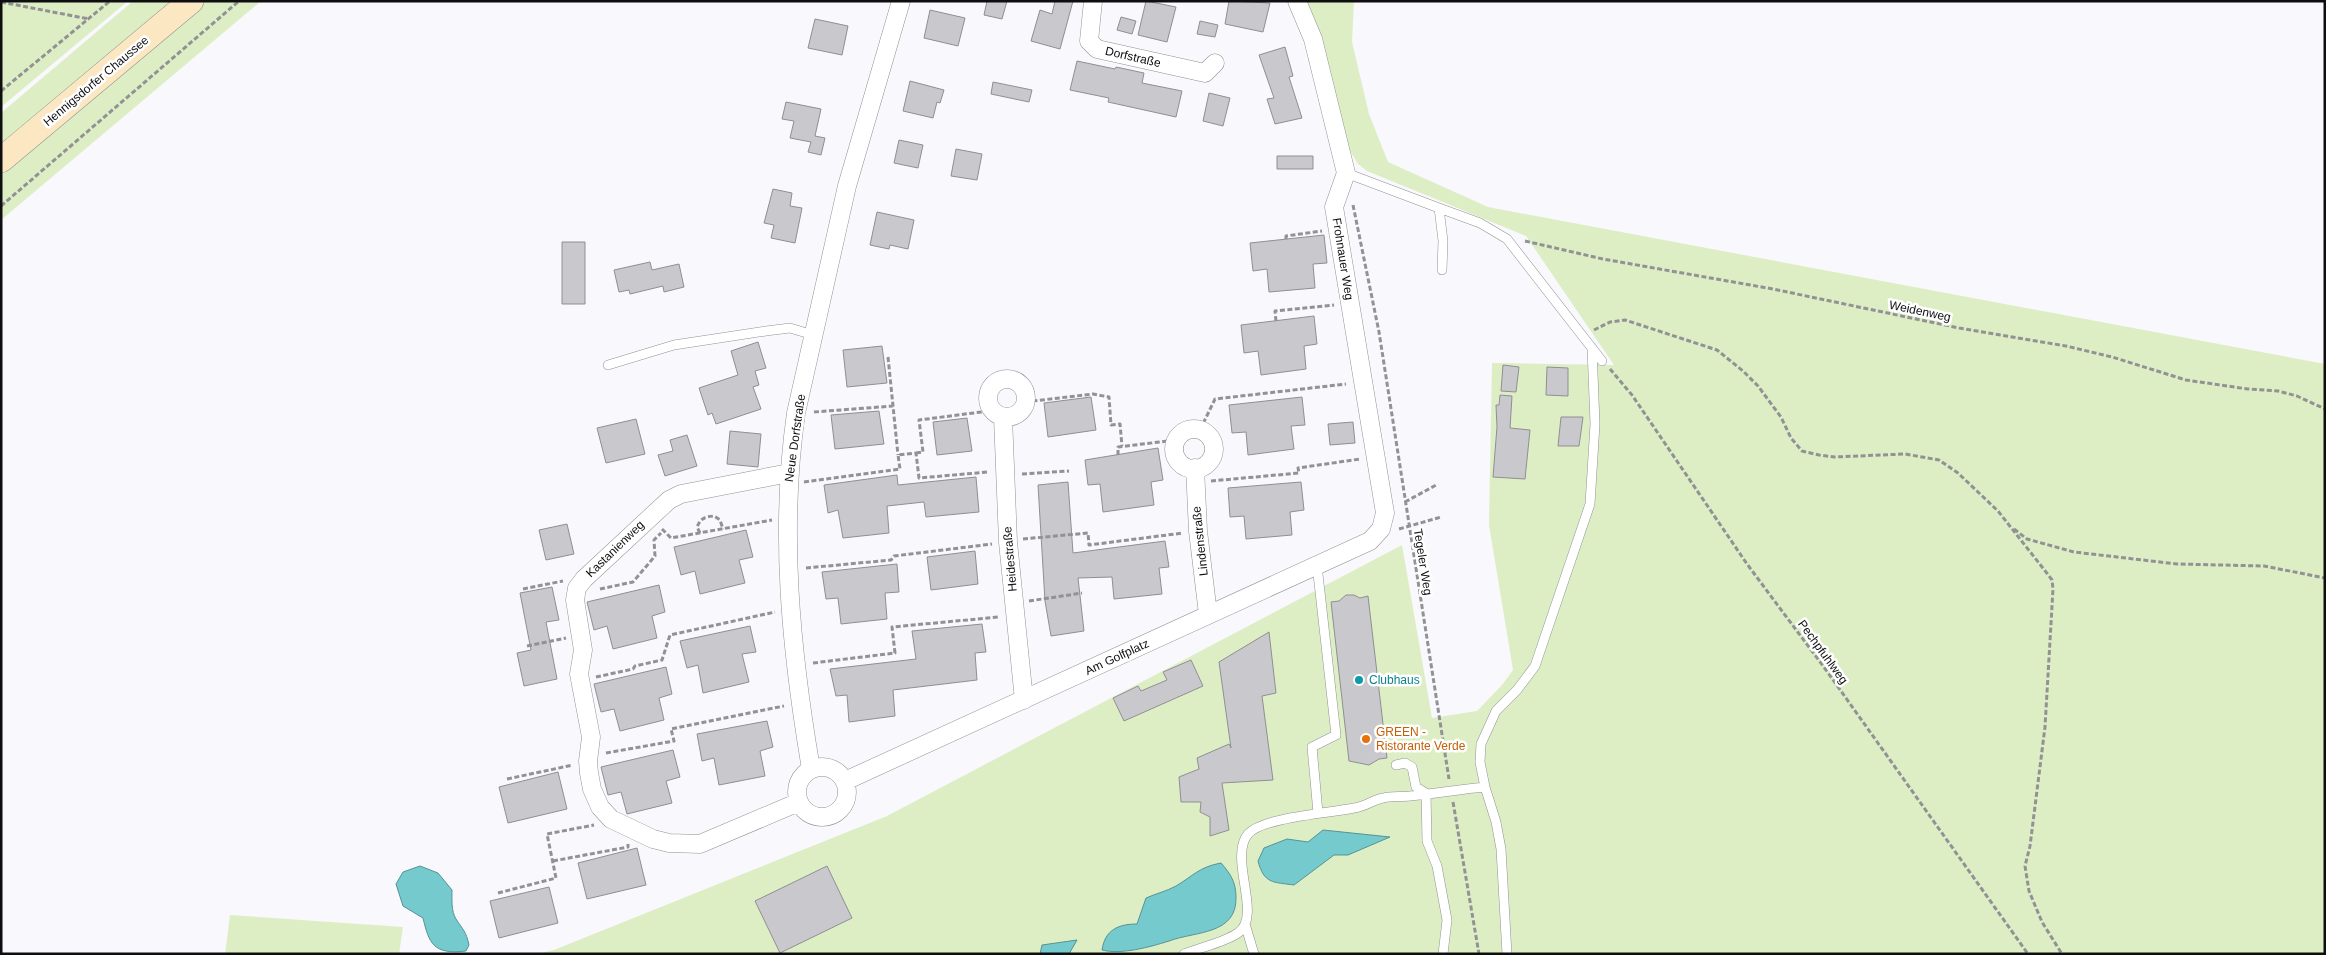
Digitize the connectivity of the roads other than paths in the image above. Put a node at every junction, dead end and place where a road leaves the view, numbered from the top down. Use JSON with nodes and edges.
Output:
{"nodes":[{"id":1,"x":192,"y":1,"type":"edge"},
{"id":2,"x":901,"y":1,"type":"edge"},
{"id":3,"x":1092,"y":1,"type":"edge"},
{"id":4,"x":1298,"y":1,"type":"edge"},
{"id":5,"x":1215,"y":62,"type":"dead end"},
{"id":6,"x":1,"y":160,"type":"edge"},
{"id":7,"x":1346,"y":173,"type":"junction"},
{"id":8,"x":1439,"y":208,"type":"junction"},
{"id":9,"x":1442,"y":270,"type":"dead end"},
{"id":10,"x":813,"y":335,"type":"junction"},
{"id":11,"x":1592,"y":348,"type":"junction"},
{"id":12,"x":1602,"y":362,"type":"road end"},
{"id":13,"x":608,"y":365,"type":"dead end"},
{"id":14,"x":998,"y":413,"type":"junction"},
{"id":15,"x":1195,"y":475,"type":"junction"},
{"id":16,"x":789,"y":479,"type":"junction"},
{"id":17,"x":1383,"y":522,"type":"joint"},
{"id":18,"x":1317,"y":565,"type":"junction"},
{"id":19,"x":1208,"y":614,"type":"junction"},
{"id":20,"x":1024,"y":700,"type":"junction"},
{"id":21,"x":1396,"y":765,"type":"dead end"},
{"id":22,"x":811,"y":770,"type":"junction"},
{"id":23,"x":845,"y":781,"type":"junction"},
{"id":24,"x":1485,"y":787,"type":"junction"},
{"id":25,"x":1426,"y":793,"type":"junction"},
{"id":26,"x":799,"y":802,"type":"junction"},
{"id":27,"x":1318,"y":812,"type":"junction"},
{"id":28,"x":1245,"y":924,"type":"junction"},
{"id":29,"x":1184,"y":954,"type":"edge"},
{"id":30,"x":1254,"y":954,"type":"edge"},
{"id":31,"x":1443,"y":954,"type":"edge"},
{"id":32,"x":1507,"y":954,"type":"edge"}],
"edges":[{"from":1,"to":6,"type":"main road","name":"Hennigsdorfer Chaussee"},
{"from":2,"to":10,"type":"street","name":"Neue Dorfstraße"},
{"from":3,"to":5,"type":"street","name":"Dorfstraße"},
{"from":4,"to":7,"type":"street"},
{"from":7,"to":8,"type":"lane"},
{"from":7,"to":17,"type":"street","name":"Frohnauer Weg"},
{"from":8,"to":9,"type":"lane"},
{"from":8,"to":11,"type":"lane"},
{"from":10,"to":13,"type":"lane"},
{"from":10,"to":16,"type":"street","name":"Neue Dorfstraße"},
{"from":11,"to":12,"type":"lane"},
{"from":11,"to":24,"type":"lane"},
{"from":14,"to":14,"type":"street","name":"Heidestraße"},
{"from":14,"to":20,"type":"street","name":"Heidestraße"},
{"from":15,"to":15,"type":"street"},
{"from":15,"to":19,"type":"street","name":"Lindenstraße"},
{"from":16,"to":22,"type":"street","name":"Neue Dorfstraße"},
{"from":16,"to":26,"type":"street","name":"Kastanienweg"},
{"from":17,"to":18,"type":"street","name":"Am Golfplatz"},
{"from":18,"to":19,"type":"street","name":"Am Golfplatz"},
{"from":18,"to":27,"type":"lane"},
{"from":19,"to":20,"type":"street","name":"Am Golfplatz"},
{"from":20,"to":23,"type":"street","name":"Am Golfplatz"},
{"from":21,"to":25,"type":"lane"},
{"from":22,"to":23,"type":"street"},
{"from":22,"to":26,"type":"street"},
{"from":23,"to":26,"type":"street"},
{"from":24,"to":25,"type":"lane"},
{"from":24,"to":32,"type":"lane"},
{"from":25,"to":27,"type":"lane"},
{"from":25,"to":31,"type":"lane"},
{"from":27,"to":28,"type":"lane"},
{"from":28,"to":29,"type":"lane"},
{"from":28,"to":30,"type":"lane"}]}
